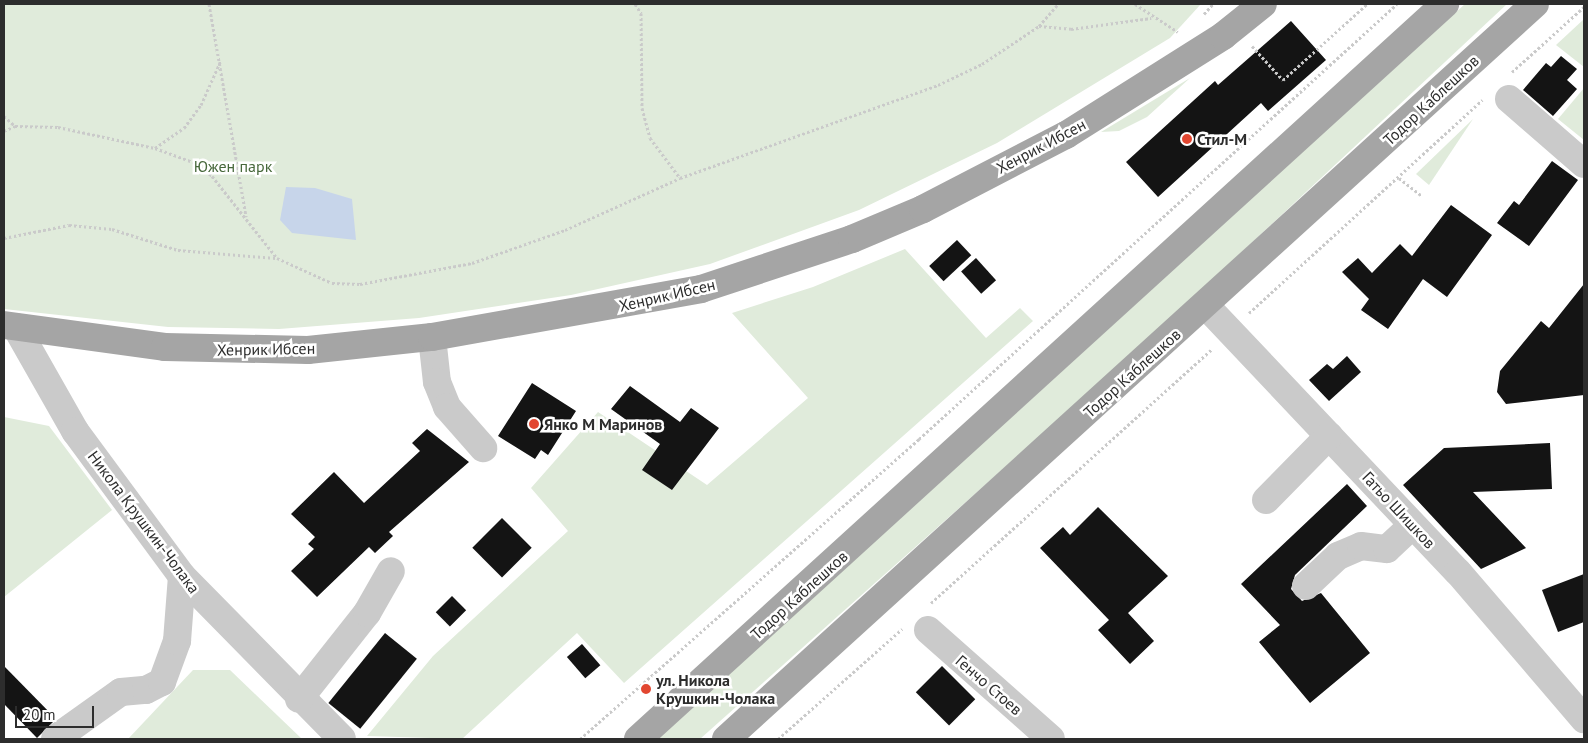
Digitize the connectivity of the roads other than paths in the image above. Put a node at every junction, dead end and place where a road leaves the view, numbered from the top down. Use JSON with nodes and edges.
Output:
{"nodes":[{"id":1,"x":1263,"y":4,"type":"edge"},
{"id":2,"x":1445,"y":4,"type":"edge"},
{"id":3,"x":1536,"y":4,"type":"edge"},
{"id":4,"x":1503,"y":89,"type":"road end"},
{"id":5,"x":1584,"y":164,"type":"edge"},
{"id":6,"x":1206,"y":307,"type":"junction"},
{"id":7,"x":10,"y":326,"type":"edge"},
{"id":8,"x":432,"y":337,"type":"junction"},
{"id":9,"x":1330,"y":436,"type":"junction"},
{"id":10,"x":483,"y":448,"type":"dead end"},
{"id":11,"x":1266,"y":500,"type":"dead end"},
{"id":12,"x":1413,"y":524,"type":"junction"},
{"id":13,"x":391,"y":571,"type":"dead end"},
{"id":14,"x":182,"y":576,"type":"junction"},
{"id":15,"x":1306,"y":586,"type":"dead end"},
{"id":16,"x":921,"y":620,"type":"road end"},
{"id":17,"x":299,"y":699,"type":"junction"},
{"id":18,"x":1584,"y":719,"type":"edge"},
{"id":19,"x":55,"y":739,"type":"edge"},
{"id":20,"x":342,"y":739,"type":"edge"},
{"id":21,"x":638,"y":739,"type":"edge"},
{"id":22,"x":726,"y":739,"type":"edge"},
{"id":23,"x":1051,"y":739,"type":"edge"}],
"edges":[{"from":1,"to":8,"type":"main road","name":"Хенрик Ибсен"},
{"from":2,"to":21,"type":"main road","name":"Тодор Каблешков"},
{"from":3,"to":6,"type":"main road","name":"Тодор Каблешков"},
{"from":4,"to":5,"type":"street"},
{"from":6,"to":9,"type":"street","name":"Гатьо Шишков"},
{"from":6,"to":22,"type":"main road","name":"Тодор Каблешков"},
{"from":7,"to":8,"type":"main road","name":"Хенрик Ибсен"},
{"from":7,"to":14,"type":"street","name":"Никола Крушкин-Чолака"},
{"from":8,"to":10,"type":"street"},
{"from":9,"to":11,"type":"street"},
{"from":9,"to":12,"type":"street","name":"Гатьо Шишков"},
{"from":12,"to":15,"type":"street"},
{"from":12,"to":18,"type":"street","name":"Гатьо Шишков"},
{"from":13,"to":17,"type":"street"},
{"from":14,"to":17,"type":"street","name":"Никола Крушкин-Чолака"},
{"from":14,"to":19,"type":"street"},
{"from":16,"to":23,"type":"street","name":"Генчо Стоев"},
{"from":17,"to":20,"type":"street","name":"Никола Крушкин-Чолака"}]}
